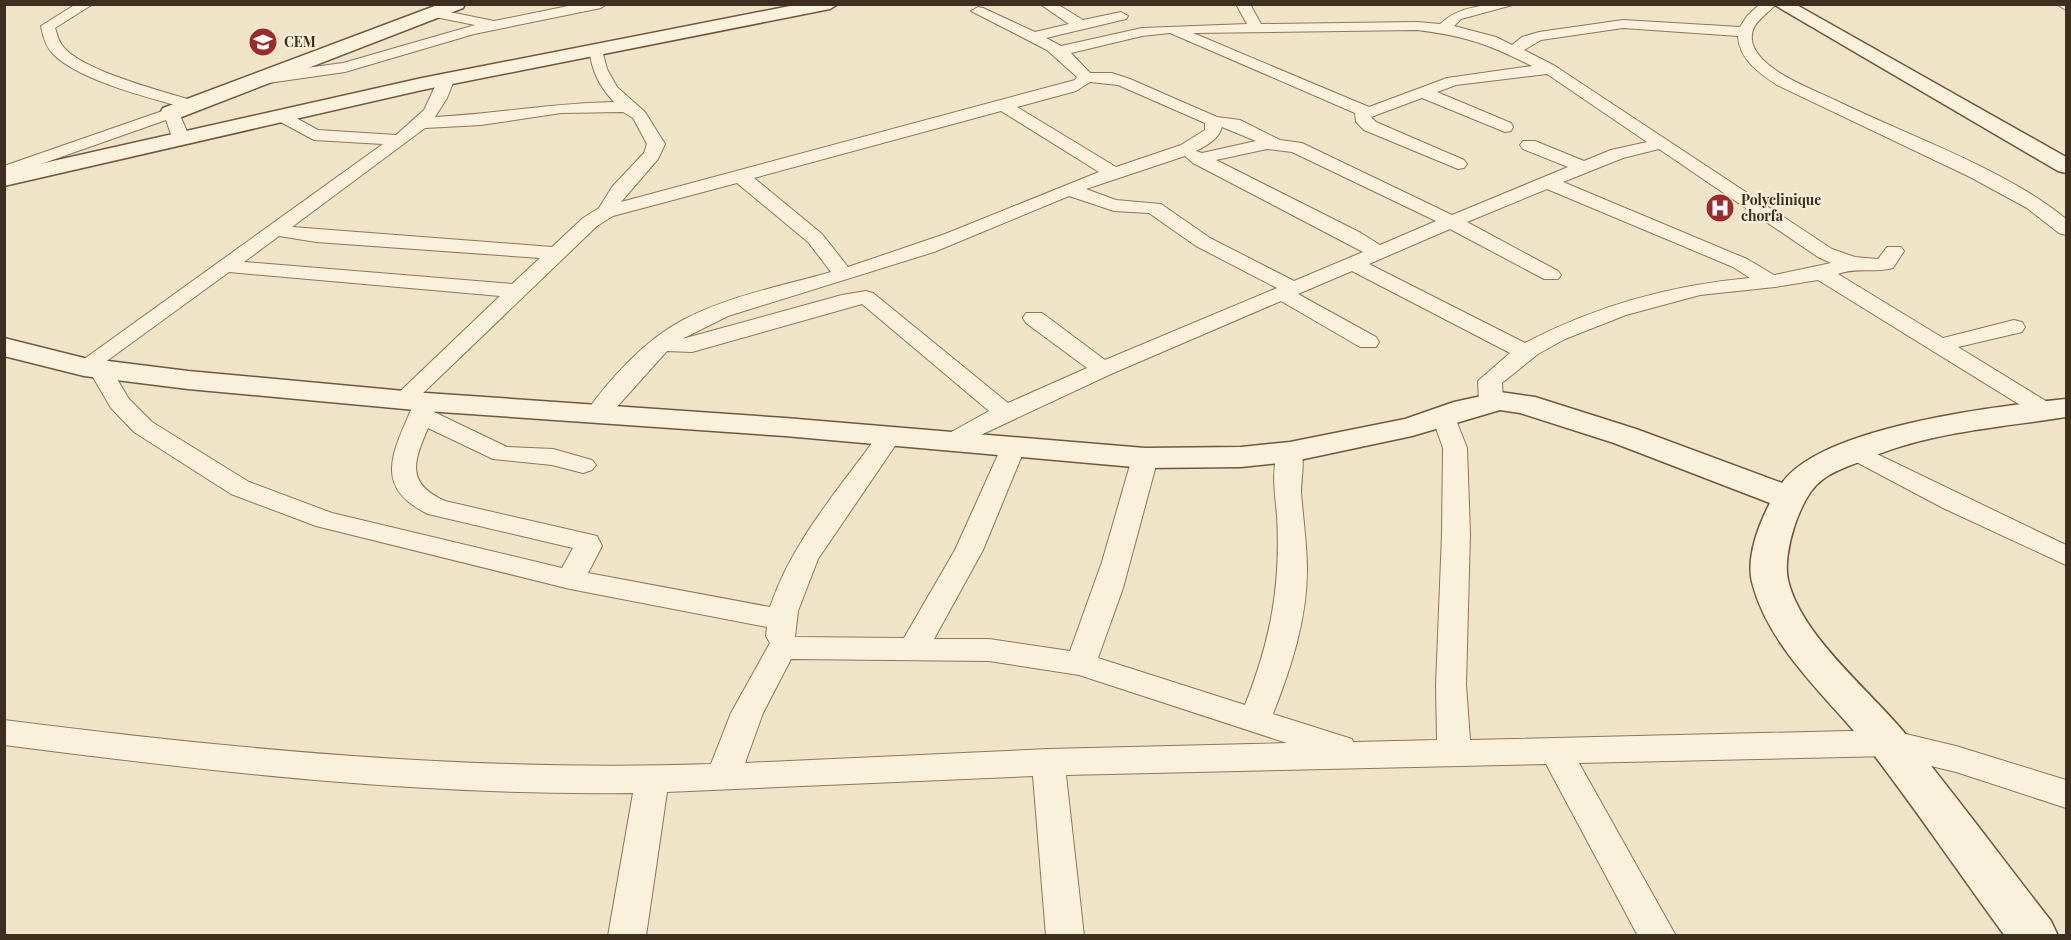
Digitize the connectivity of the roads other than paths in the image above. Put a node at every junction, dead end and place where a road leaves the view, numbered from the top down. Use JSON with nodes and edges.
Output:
{"nodes":[{"id":1,"x":87,"y":4,"type":"edge"},
{"id":2,"x":457,"y":4,"type":"edge"},
{"id":3,"x":602,"y":4,"type":"edge"},
{"id":4,"x":830,"y":4,"type":"edge"},
{"id":5,"x":1046,"y":4,"type":"edge"},
{"id":6,"x":1243,"y":4,"type":"edge"},
{"id":7,"x":1510,"y":4,"type":"edge"},
{"id":8,"x":1770,"y":4,"type":"edge"},
{"id":9,"x":1782,"y":4,"type":"edge"},
{"id":10,"x":2062,"y":4,"type":"edge"},
{"id":11,"x":2067,"y":6,"type":"edge"},
{"id":12,"x":801,"y":7,"type":"edge"},
{"id":13,"x":978,"y":11,"type":"dead end"},
{"id":14,"x":435,"y":13,"type":"junction"},
{"id":15,"x":1121,"y":16,"type":"dead end"},
{"id":16,"x":497,"y":24,"type":"junction"},
{"id":17,"x":1081,"y":25,"type":"junction"},
{"id":18,"x":1256,"y":27,"type":"junction"},
{"id":19,"x":1170,"y":29,"type":"junction"},
{"id":20,"x":1443,"y":29,"type":"junction"},
{"id":21,"x":1744,"y":32,"type":"junction"},
{"id":22,"x":1030,"y":37,"type":"junction"},
{"id":23,"x":596,"y":49,"type":"junction"},
{"id":24,"x":1060,"y":51,"type":"junction"},
{"id":25,"x":1514,"y":51,"type":"junction"},
{"id":26,"x":1550,"y":69,"type":"junction"},
{"id":27,"x":1085,"y":77,"type":"junction"},
{"id":28,"x":447,"y":78,"type":"junction"},
{"id":29,"x":261,"y":79,"type":"junction"},
{"id":30,"x":1422,"y":92,"type":"junction"},
{"id":31,"x":192,"y":105,"type":"junction"},
{"id":32,"x":1003,"y":106,"type":"junction"},
{"id":33,"x":627,"y":107,"type":"junction"},
{"id":34,"x":1367,"y":112,"type":"junction"},
{"id":35,"x":171,"y":113,"type":"junction"},
{"id":36,"x":281,"y":116,"type":"junction"},
{"id":37,"x":1214,"y":121,"type":"junction"},
{"id":38,"x":421,"y":123,"type":"junction"},
{"id":39,"x":1505,"y":126,"type":"dead end"},
{"id":40,"x":180,"y":139,"type":"junction"},
{"id":41,"x":400,"y":140,"type":"junction"},
{"id":42,"x":1274,"y":143,"type":"junction"},
{"id":43,"x":1660,"y":144,"type":"junction"},
{"id":44,"x":1529,"y":145,"type":"dead end"},
{"id":45,"x":1192,"y":155,"type":"junction"},
{"id":46,"x":1458,"y":164,"type":"dead end"},
{"id":47,"x":2067,"y":166,"type":"edge"},
{"id":48,"x":1583,"y":167,"type":"junction"},
{"id":49,"x":4,"y":172,"type":"edge"},
{"id":50,"x":1113,"y":173,"type":"junction"},
{"id":51,"x":740,"y":176,"type":"junction"},
{"id":52,"x":4,"y":179,"type":"edge"},
{"id":53,"x":1547,"y":182,"type":"junction"},
{"id":54,"x":1070,"y":190,"type":"junction"},
{"id":55,"x":606,"y":212,"type":"junction"},
{"id":56,"x":1453,"y":222,"type":"junction"},
{"id":57,"x":2067,"y":229,"type":"edge"},
{"id":58,"x":276,"y":230,"type":"junction"},
{"id":59,"x":1894,"y":251,"type":"dead end"},
{"id":60,"x":556,"y":253,"type":"junction"},
{"id":61,"x":1380,"y":254,"type":"junction"},
{"id":62,"x":1848,"y":263,"type":"junction"},
{"id":63,"x":1353,"y":264,"type":"junction"},
{"id":64,"x":224,"y":266,"type":"junction"},
{"id":65,"x":1820,"y":272,"type":"junction"},
{"id":66,"x":843,"y":274,"type":"junction"},
{"id":67,"x":1551,"y":275,"type":"dead end"},
{"id":68,"x":1769,"y":281,"type":"junction"},
{"id":69,"x":518,"y":291,"type":"junction"},
{"id":70,"x":1288,"y":291,"type":"junction"},
{"id":71,"x":1034,"y":318,"type":"dead end"},
{"id":72,"x":2014,"y":327,"type":"dead end"},
{"id":73,"x":1368,"y":342,"type":"dead end"},
{"id":74,"x":664,"y":343,"type":"junction"},
{"id":75,"x":1941,"y":345,"type":"junction"},
{"id":76,"x":4,"y":347,"type":"edge"},
{"id":77,"x":1524,"y":351,"type":"junction"},
{"id":78,"x":92,"y":368,"type":"junction"},
{"id":79,"x":1103,"y":369,"type":"junction"},
{"id":80,"x":1491,"y":402,"type":"junction"},
{"id":81,"x":417,"y":406,"type":"junction"},
{"id":82,"x":2056,"y":410,"type":"edge"},
{"id":83,"x":1005,"y":413,"type":"junction"},
{"id":84,"x":597,"y":414,"type":"junction"},
{"id":85,"x":1444,"y":417,"type":"junction"},
{"id":86,"x":889,"y":437,"type":"junction"},
{"id":87,"x":953,"y":441,"type":"junction"},
{"id":88,"x":1012,"y":448,"type":"junction"},
{"id":89,"x":1854,"y":451,"type":"junction"},
{"id":90,"x":1290,"y":452,"type":"junction"},
{"id":91,"x":1145,"y":458,"type":"junction"},
{"id":92,"x":583,"y":465,"type":"dead end"},
{"id":93,"x":1789,"y":498,"type":"junction"},
{"id":94,"x":2067,"y":556,"type":"edge"},
{"id":95,"x":570,"y":579,"type":"junction"},
{"id":96,"x":781,"y":633,"type":"junction"},
{"id":97,"x":914,"y":647,"type":"junction"},
{"id":98,"x":1080,"y":664,"type":"junction"},
{"id":99,"x":1256,"y":720,"type":"junction"},
{"id":100,"x":4,"y":732,"type":"edge"},
{"id":101,"x":1889,"y":743,"type":"junction"},
{"id":102,"x":1454,"y":752,"type":"junction"},
{"id":103,"x":1556,"y":752,"type":"junction"},
{"id":104,"x":1358,"y":754,"type":"junction"},
{"id":105,"x":1048,"y":762,"type":"junction"},
{"id":106,"x":723,"y":777,"type":"junction"},
{"id":107,"x":652,"y":779,"type":"junction"},
{"id":108,"x":2067,"y":794,"type":"edge"},
{"id":109,"x":627,"y":936,"type":"edge"},
{"id":110,"x":1065,"y":936,"type":"edge"},
{"id":111,"x":1658,"y":936,"type":"edge"},
{"id":112,"x":2034,"y":936,"type":"edge"}],
"edges":[{"from":1,"to":31,"type":"street"},
{"from":2,"to":14,"type":"street"},
{"from":3,"to":16,"type":"street"},
{"from":4,"to":12,"type":"street"},
{"from":5,"to":17,"type":"street"},
{"from":6,"to":18,"type":"street"},
{"from":7,"to":20,"type":"street"},
{"from":8,"to":21,"type":"street"},
{"from":9,"to":47,"type":"street"},
{"from":10,"to":11,"type":"street"},
{"from":12,"to":23,"type":"street"},
{"from":13,"to":22,"type":"street"},
{"from":14,"to":16,"type":"street"},
{"from":14,"to":29,"type":"street"},
{"from":15,"to":17,"type":"street"},
{"from":16,"to":29,"type":"street"},
{"from":17,"to":22,"type":"street"},
{"from":18,"to":19,"type":"street"},
{"from":18,"to":20,"type":"street"},
{"from":19,"to":24,"type":"street"},
{"from":19,"to":34,"type":"street"},
{"from":20,"to":25,"type":"street"},
{"from":21,"to":25,"type":"street"},
{"from":21,"to":57,"type":"street"},
{"from":22,"to":24,"type":"street"},
{"from":23,"to":28,"type":"street"},
{"from":23,"to":33,"type":"street"},
{"from":24,"to":27,"type":"street"},
{"from":25,"to":26,"type":"street"},
{"from":26,"to":30,"type":"street"},
{"from":26,"to":43,"type":"street"},
{"from":27,"to":32,"type":"street"},
{"from":27,"to":37,"type":"street"},
{"from":28,"to":36,"type":"street"},
{"from":28,"to":38,"type":"street"},
{"from":29,"to":31,"type":"street"},
{"from":30,"to":34,"type":"street"},
{"from":30,"to":39,"type":"street"},
{"from":31,"to":35,"type":"street"},
{"from":32,"to":50,"type":"street"},
{"from":32,"to":51,"type":"street"},
{"from":33,"to":38,"type":"street"},
{"from":33,"to":55,"type":"street"},
{"from":34,"to":46,"type":"street"},
{"from":35,"to":40,"type":"street"},
{"from":35,"to":49,"type":"street"},
{"from":36,"to":40,"type":"street"},
{"from":36,"to":41,"type":"street"},
{"from":37,"to":42,"type":"street"},
{"from":37,"to":45,"type":"street"},
{"from":38,"to":41,"type":"street"},
{"from":40,"to":52,"type":"street"},
{"from":41,"to":58,"type":"street"},
{"from":42,"to":45,"type":"street"},
{"from":42,"to":56,"type":"street"},
{"from":43,"to":48,"type":"street"},
{"from":43,"to":62,"type":"street"},
{"from":44,"to":48,"type":"street"},
{"from":45,"to":50,"type":"street"},
{"from":45,"to":61,"type":"street"},
{"from":48,"to":53,"type":"street"},
{"from":50,"to":54,"type":"street"},
{"from":51,"to":55,"type":"street"},
{"from":51,"to":66,"type":"street"},
{"from":53,"to":56,"type":"street"},
{"from":53,"to":68,"type":"street"},
{"from":54,"to":66,"type":"street"},
{"from":54,"to":70,"type":"street"},
{"from":55,"to":60,"type":"street"},
{"from":56,"to":61,"type":"street"},
{"from":56,"to":67,"type":"street"},
{"from":58,"to":60,"type":"street"},
{"from":58,"to":64,"type":"street"},
{"from":59,"to":62,"type":"street"},
{"from":60,"to":69,"type":"street"},
{"from":61,"to":63,"type":"street"},
{"from":62,"to":65,"type":"street"},
{"from":63,"to":70,"type":"street"},
{"from":63,"to":77,"type":"street"},
{"from":64,"to":69,"type":"street"},
{"from":64,"to":78,"type":"street"},
{"from":65,"to":68,"type":"street"},
{"from":65,"to":75,"type":"street"},
{"from":66,"to":74,"type":"street"},
{"from":68,"to":77,"type":"street"},
{"from":69,"to":81,"type":"street"},
{"from":70,"to":73,"type":"street"},
{"from":70,"to":79,"type":"street"},
{"from":71,"to":79,"type":"street"},
{"from":72,"to":75,"type":"street"},
{"from":74,"to":83,"type":"street"},
{"from":74,"to":84,"type":"street"},
{"from":75,"to":82,"type":"street"},
{"from":76,"to":78,"type":"street"},
{"from":77,"to":80,"type":"street"},
{"from":78,"to":81,"type":"street"},
{"from":78,"to":95,"type":"street"},
{"from":79,"to":83,"type":"street"},
{"from":80,"to":85,"type":"street"},
{"from":80,"to":93,"type":"street"},
{"from":81,"to":84,"type":"street"},
{"from":81,"to":92,"type":"street"},
{"from":81,"to":95,"type":"street"},
{"from":82,"to":89,"type":"street"},
{"from":83,"to":87,"type":"street"},
{"from":84,"to":86,"type":"street"},
{"from":85,"to":90,"type":"street"},
{"from":85,"to":102,"type":"street"},
{"from":86,"to":87,"type":"street"},
{"from":86,"to":96,"type":"street"},
{"from":87,"to":88,"type":"street"},
{"from":88,"to":91,"type":"street"},
{"from":88,"to":97,"type":"street"},
{"from":89,"to":93,"type":"street"},
{"from":89,"to":94,"type":"street"},
{"from":90,"to":91,"type":"street"},
{"from":90,"to":99,"type":"street"},
{"from":91,"to":98,"type":"street"},
{"from":93,"to":101,"type":"street"},
{"from":95,"to":96,"type":"street"},
{"from":96,"to":97,"type":"street"},
{"from":96,"to":106,"type":"street"},
{"from":97,"to":98,"type":"street"},
{"from":98,"to":99,"type":"street"},
{"from":99,"to":104,"type":"street"},
{"from":100,"to":107,"type":"street"},
{"from":101,"to":103,"type":"street"},
{"from":101,"to":108,"type":"street"},
{"from":101,"to":112,"type":"street"},
{"from":102,"to":103,"type":"street"},
{"from":102,"to":104,"type":"street"},
{"from":103,"to":111,"type":"street"},
{"from":104,"to":105,"type":"street"},
{"from":105,"to":106,"type":"street"},
{"from":105,"to":110,"type":"street"},
{"from":106,"to":107,"type":"street"},
{"from":107,"to":109,"type":"street"}]}
